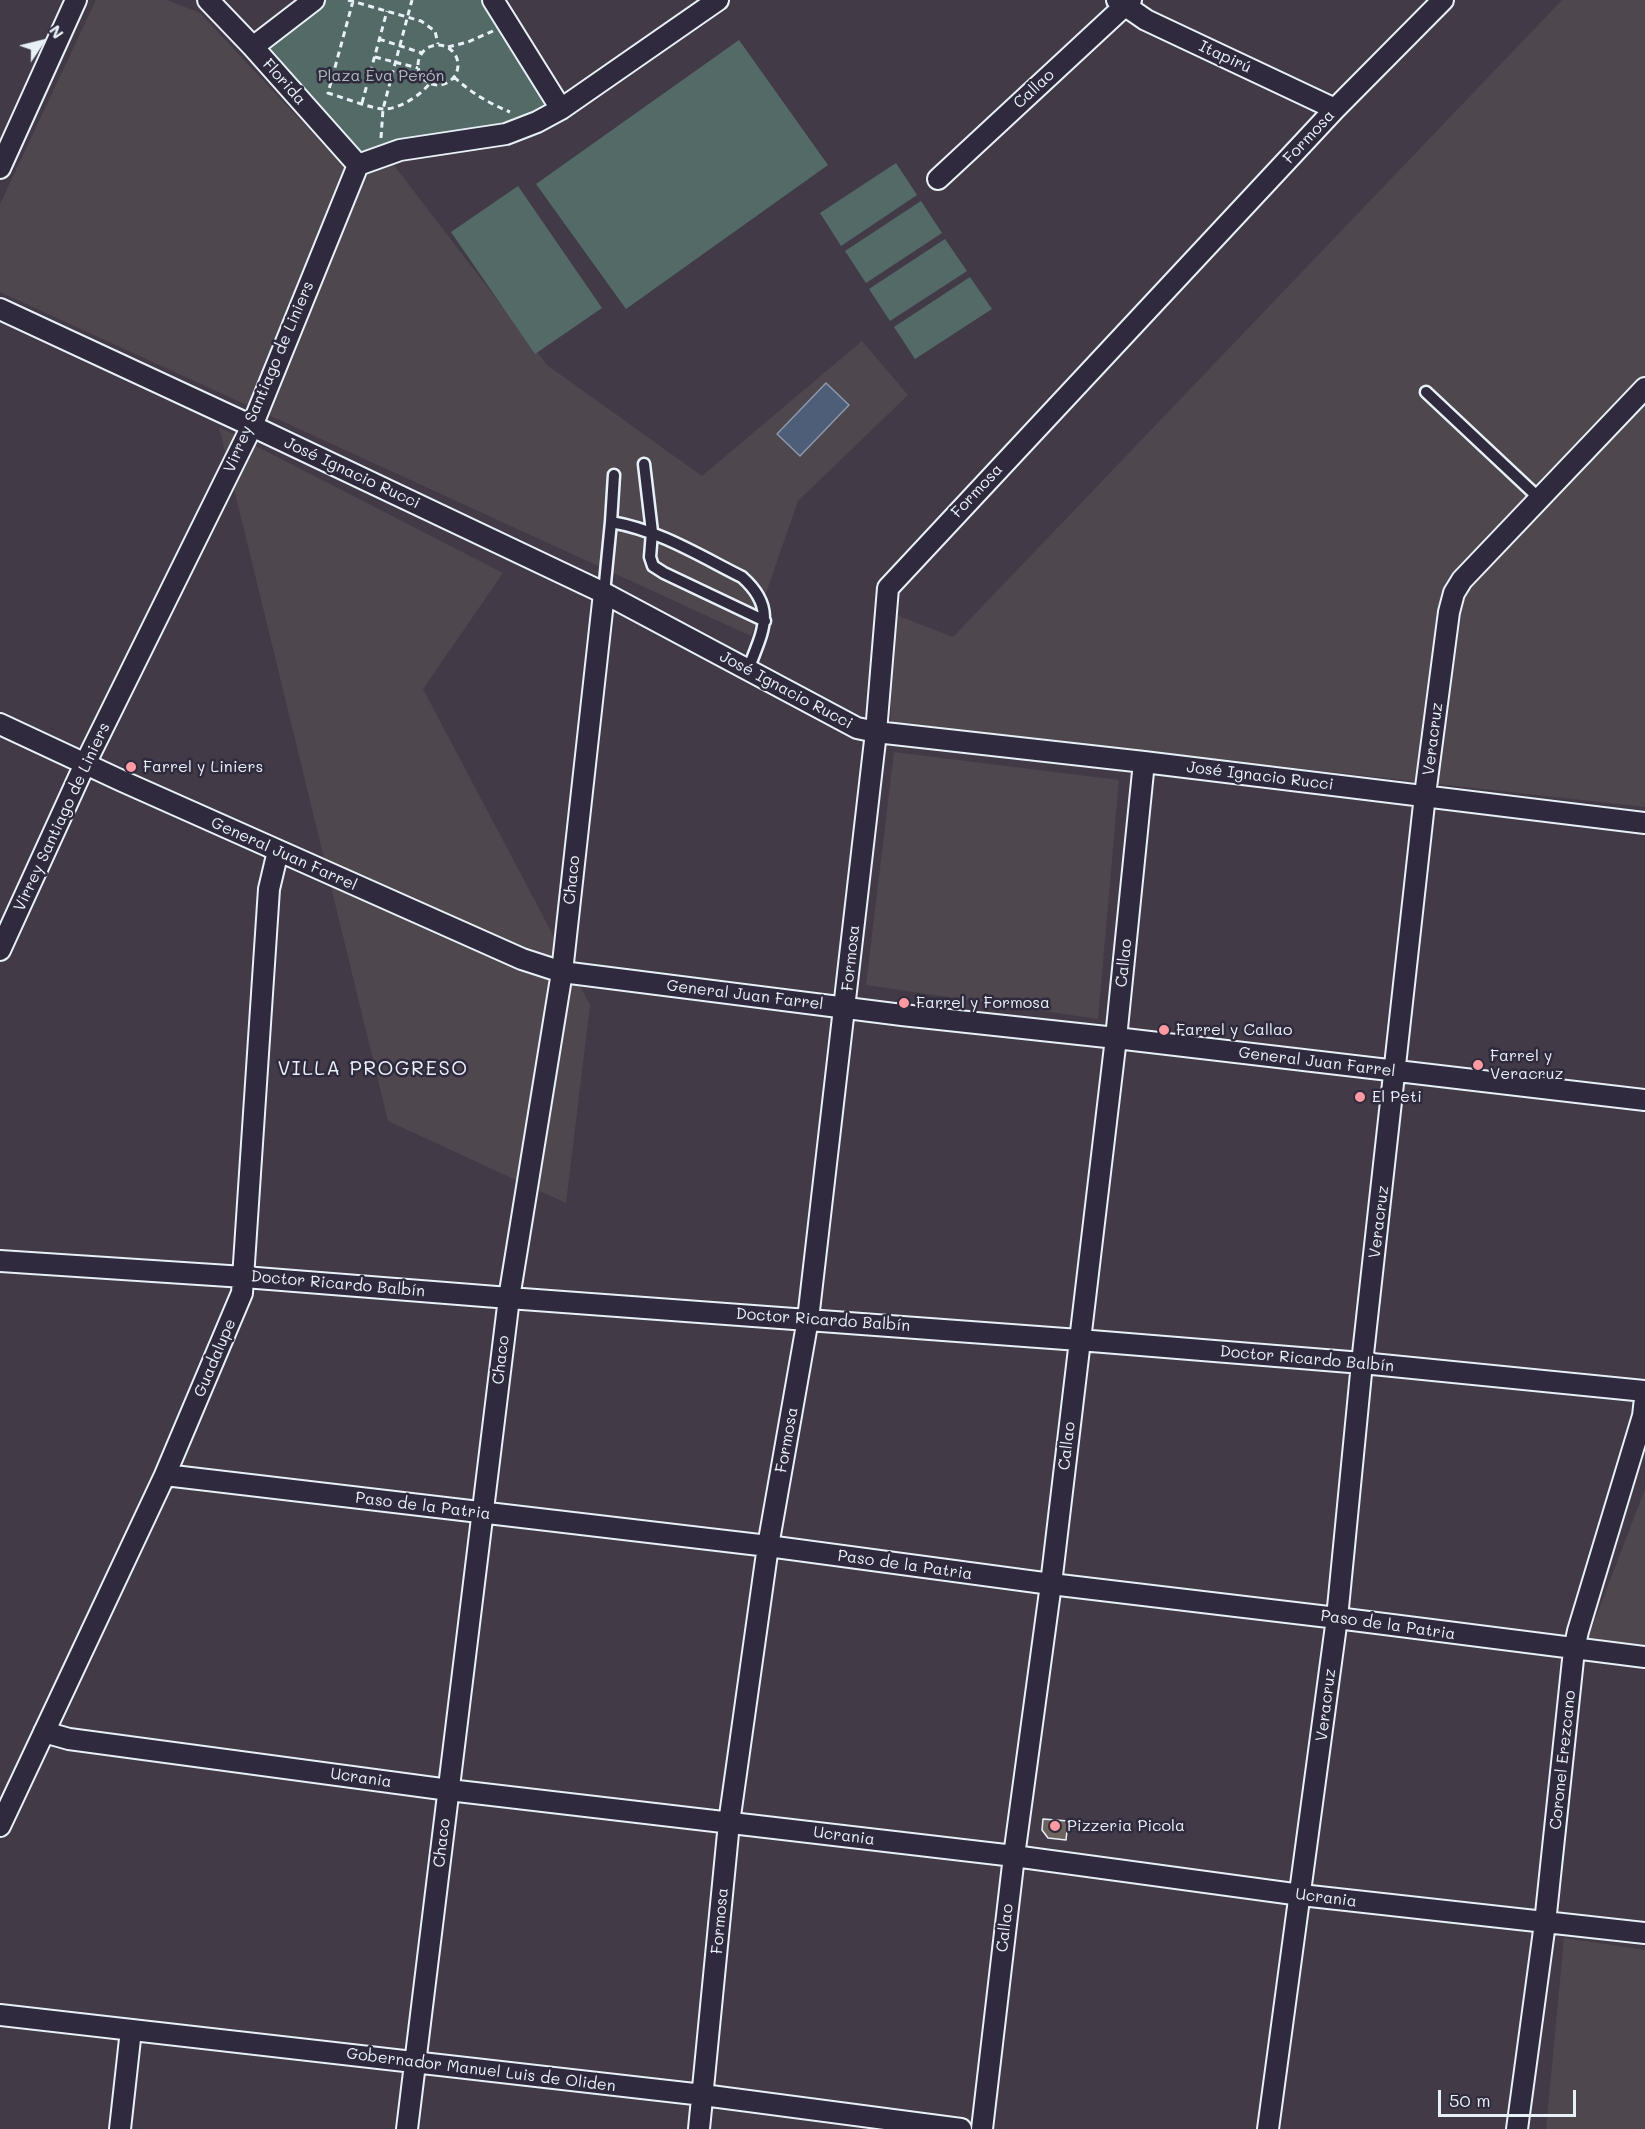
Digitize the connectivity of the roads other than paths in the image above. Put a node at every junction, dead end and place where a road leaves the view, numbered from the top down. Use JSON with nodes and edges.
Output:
{"nodes":[{"id":1,"x":76,"y":0,"type":"edge"},
{"id":2,"x":208,"y":0,"type":"edge"},
{"id":3,"x":314,"y":0,"type":"edge"},
{"id":4,"x":493,"y":0,"type":"edge"},
{"id":5,"x":718,"y":0,"type":"edge"},
{"id":6,"x":1443,"y":0,"type":"edge"},
{"id":7,"x":1124,"y":2,"type":"edge"},
{"id":8,"x":253,"y":47,"type":"junction"},
{"id":9,"x":561,"y":109,"type":"junction"},
{"id":10,"x":1335,"y":109,"type":"junction"},
{"id":11,"x":358,"y":165,"type":"junction"},
{"id":12,"x":0,"y":168,"type":"edge"},
{"id":13,"x":938,"y":179,"type":"dead end"},
{"id":14,"x":0,"y":309,"type":"edge"},
{"id":15,"x":1645,"y":388,"type":"edge"},
{"id":16,"x":1426,"y":393,"type":"dead end"},
{"id":17,"x":252,"y":426,"type":"junction"},
{"id":18,"x":644,"y":464,"type":"dead end"},
{"id":19,"x":614,"y":475,"type":"dead end"},
{"id":20,"x":1540,"y":499,"type":"junction"},
{"id":21,"x":611,"y":522,"type":"junction"},
{"id":22,"x":652,"y":532,"type":"junction"},
{"id":23,"x":604,"y":593,"type":"junction"},
{"id":24,"x":765,"y":621,"type":"junction"},
{"id":25,"x":748,"y":670,"type":"junction"},
{"id":26,"x":0,"y":724,"type":"edge"},
{"id":27,"x":876,"y":732,"type":"junction"},
{"id":28,"x":1143,"y":762,"type":"junction"},
{"id":29,"x":85,"y":764,"type":"junction"},
{"id":30,"x":1425,"y":795,"type":"junction"},
{"id":31,"x":1645,"y":823,"type":"edge"},
{"id":32,"x":278,"y":851,"type":"junction"},
{"id":33,"x":0,"y":950,"type":"edge"},
{"id":34,"x":562,"y":972,"type":"junction"},
{"id":35,"x":845,"y":1007,"type":"junction"},
{"id":36,"x":1116,"y":1038,"type":"junction"},
{"id":37,"x":1396,"y":1071,"type":"junction"},
{"id":38,"x":1645,"y":1100,"type":"edge"},
{"id":39,"x":0,"y":1261,"type":"edge"},
{"id":40,"x":244,"y":1277,"type":"junction"},
{"id":41,"x":509,"y":1298,"type":"junction"},
{"id":42,"x":808,"y":1319,"type":"junction"},
{"id":43,"x":1079,"y":1340,"type":"junction"},
{"id":44,"x":1362,"y":1363,"type":"junction"},
{"id":45,"x":1645,"y":1391,"type":"edge"},
{"id":46,"x":1645,"y":1398,"type":"edge"},
{"id":47,"x":165,"y":1475,"type":"junction"},
{"id":48,"x":484,"y":1513,"type":"junction"},
{"id":49,"x":768,"y":1546,"type":"junction"},
{"id":50,"x":1051,"y":1584,"type":"junction"},
{"id":51,"x":1337,"y":1618,"type":"junction"},
{"id":52,"x":1574,"y":1650,"type":"junction"},
{"id":53,"x":1645,"y":1657,"type":"edge"},
{"id":54,"x":44,"y":1732,"type":"junction"},
{"id":55,"x":448,"y":1790,"type":"junction"},
{"id":56,"x":729,"y":1823,"type":"junction"},
{"id":57,"x":0,"y":1826,"type":"edge"},
{"id":58,"x":1014,"y":1856,"type":"junction"},
{"id":59,"x":1301,"y":1895,"type":"junction"},
{"id":60,"x":1545,"y":1923,"type":"junction"},
{"id":61,"x":1645,"y":1933,"type":"edge"},
{"id":62,"x":0,"y":2015,"type":"edge"},
{"id":63,"x":131,"y":2030,"type":"junction"},
{"id":64,"x":415,"y":2062,"type":"junction"},
{"id":65,"x":703,"y":2096,"type":"junction"},
{"id":66,"x":120,"y":2129,"type":"edge"},
{"id":67,"x":406,"y":2129,"type":"edge"},
{"id":68,"x":699,"y":2129,"type":"edge"},
{"id":69,"x":961,"y":2129,"type":"edge"},
{"id":70,"x":982,"y":2129,"type":"edge"},
{"id":71,"x":1268,"y":2129,"type":"edge"},
{"id":72,"x":1517,"y":2129,"type":"edge"}],
"edges":[{"from":1,"to":12,"type":"street"},
{"from":2,"to":8,"type":"street","name":"Florida"},
{"from":3,"to":8,"type":"street"},
{"from":4,"to":9,"type":"street"},
{"from":5,"to":9,"type":"street"},
{"from":6,"to":10,"type":"street","name":"Formosa"},
{"from":7,"to":10,"type":"street","name":"Itapirú"},
{"from":7,"to":13,"type":"street","name":"Callao"},
{"from":8,"to":11,"type":"street","name":"Florida"},
{"from":9,"to":11,"type":"street"},
{"from":10,"to":27,"type":"street","name":"Formosa"},
{"from":11,"to":17,"type":"street","name":"Virrey Santiago de Liniers"},
{"from":14,"to":17,"type":"street","name":"José Ignacio Rucci"},
{"from":15,"to":20,"type":"street","name":"Veracruz"},
{"from":16,"to":20,"type":"lane"},
{"from":17,"to":23,"type":"street","name":"José Ignacio Rucci"},
{"from":17,"to":29,"type":"street","name":"Virrey Santiago de Liniers"},
{"from":18,"to":22,"type":"lane"},
{"from":19,"to":21,"type":"lane"},
{"from":20,"to":30,"type":"street","name":"Veracruz"},
{"from":21,"to":22,"type":"lane"},
{"from":21,"to":23,"type":"lane"},
{"from":22,"to":24,"type":"lane"},
{"from":22,"to":24,"type":"lane"},
{"from":23,"to":25,"type":"street","name":"José Ignacio Rucci"},
{"from":23,"to":34,"type":"street","name":"Chaco"},
{"from":24,"to":25,"type":"lane"},
{"from":25,"to":27,"type":"street","name":"José Ignacio Rucci"},
{"from":26,"to":29,"type":"street","name":"General Juan Farrel"},
{"from":27,"to":28,"type":"street","name":"José Ignacio Rucci"},
{"from":27,"to":35,"type":"street","name":"Formosa"},
{"from":28,"to":30,"type":"street","name":"José Ignacio Rucci"},
{"from":28,"to":36,"type":"street","name":"Callao"},
{"from":29,"to":32,"type":"street","name":"General Juan Farrel"},
{"from":29,"to":33,"type":"street","name":"Virrey Santiago de Liniers"},
{"from":30,"to":31,"type":"street","name":"José Ignacio Rucci"},
{"from":30,"to":37,"type":"street","name":"Veracruz"},
{"from":32,"to":34,"type":"street","name":"General Juan Farrel"},
{"from":32,"to":40,"type":"street","name":"Guadalupe"},
{"from":34,"to":35,"type":"street","name":"General Juan Farrel"},
{"from":34,"to":41,"type":"street","name":"Chaco"},
{"from":35,"to":36,"type":"street","name":"General Juan Farrel"},
{"from":35,"to":42,"type":"street","name":"Formosa"},
{"from":36,"to":37,"type":"street","name":"General Juan Farrel"},
{"from":36,"to":43,"type":"street","name":"Callao"},
{"from":37,"to":38,"type":"street","name":"General Juan Farrel"},
{"from":37,"to":44,"type":"street","name":"Veracruz"},
{"from":39,"to":40,"type":"street","name":"Doctor Ricardo Balbín"},
{"from":40,"to":41,"type":"street","name":"Doctor Ricardo Balbín"},
{"from":40,"to":47,"type":"street","name":"Guadalupe"},
{"from":41,"to":42,"type":"street","name":"Doctor Ricardo Balbín"},
{"from":41,"to":48,"type":"street","name":"Chaco"},
{"from":42,"to":43,"type":"street","name":"Doctor Ricardo Balbín"},
{"from":42,"to":49,"type":"street","name":"Formosa"},
{"from":43,"to":44,"type":"street","name":"Doctor Ricardo Balbín"},
{"from":43,"to":50,"type":"street","name":"Callao"},
{"from":44,"to":45,"type":"street","name":"Doctor Ricardo Balbín"},
{"from":44,"to":51,"type":"street","name":"Veracruz"},
{"from":46,"to":52,"type":"street","name":"Coronel Erezcano"},
{"from":47,"to":48,"type":"street","name":"Paso de la Patria"},
{"from":47,"to":54,"type":"street","name":"Guadalupe"},
{"from":48,"to":49,"type":"street","name":"Paso de la Patria"},
{"from":48,"to":55,"type":"street","name":"Chaco"},
{"from":49,"to":50,"type":"street","name":"Paso de la Patria"},
{"from":49,"to":56,"type":"street","name":"Formosa"},
{"from":50,"to":51,"type":"street","name":"Paso de la Patria"},
{"from":50,"to":58,"type":"street","name":"Callao"},
{"from":51,"to":52,"type":"street","name":"Paso de la Patria"},
{"from":51,"to":59,"type":"street","name":"Veracruz"},
{"from":52,"to":53,"type":"street","name":"Paso de la Patria"},
{"from":52,"to":60,"type":"street","name":"Coronel Erezcano"},
{"from":54,"to":55,"type":"street","name":"Ucrania"},
{"from":54,"to":57,"type":"street","name":"Guadalupe"},
{"from":55,"to":56,"type":"street","name":"Ucrania"},
{"from":55,"to":64,"type":"street","name":"Chaco"},
{"from":56,"to":58,"type":"street","name":"Ucrania"},
{"from":56,"to":65,"type":"street","name":"Formosa"},
{"from":58,"to":59,"type":"street","name":"Ucrania"},
{"from":58,"to":70,"type":"street","name":"Callao"},
{"from":59,"to":60,"type":"street","name":"Ucrania"},
{"from":59,"to":71,"type":"street","name":"Veracruz"},
{"from":60,"to":61,"type":"street","name":"Ucrania"},
{"from":60,"to":72,"type":"street","name":"Coronel Erezcano"},
{"from":62,"to":63,"type":"street","name":"Gobernador Manuel Luis de Oliden"},
{"from":63,"to":64,"type":"street","name":"Gobernador Manuel Luis de Oliden"},
{"from":63,"to":66,"type":"street"},
{"from":64,"to":65,"type":"street","name":"Gobernador Manuel Luis de Oliden"},
{"from":64,"to":67,"type":"street","name":"Chaco"},
{"from":65,"to":68,"type":"street","name":"Formosa"},
{"from":65,"to":69,"type":"street","name":"Gobernador Manuel Luis de Oliden"}]}
